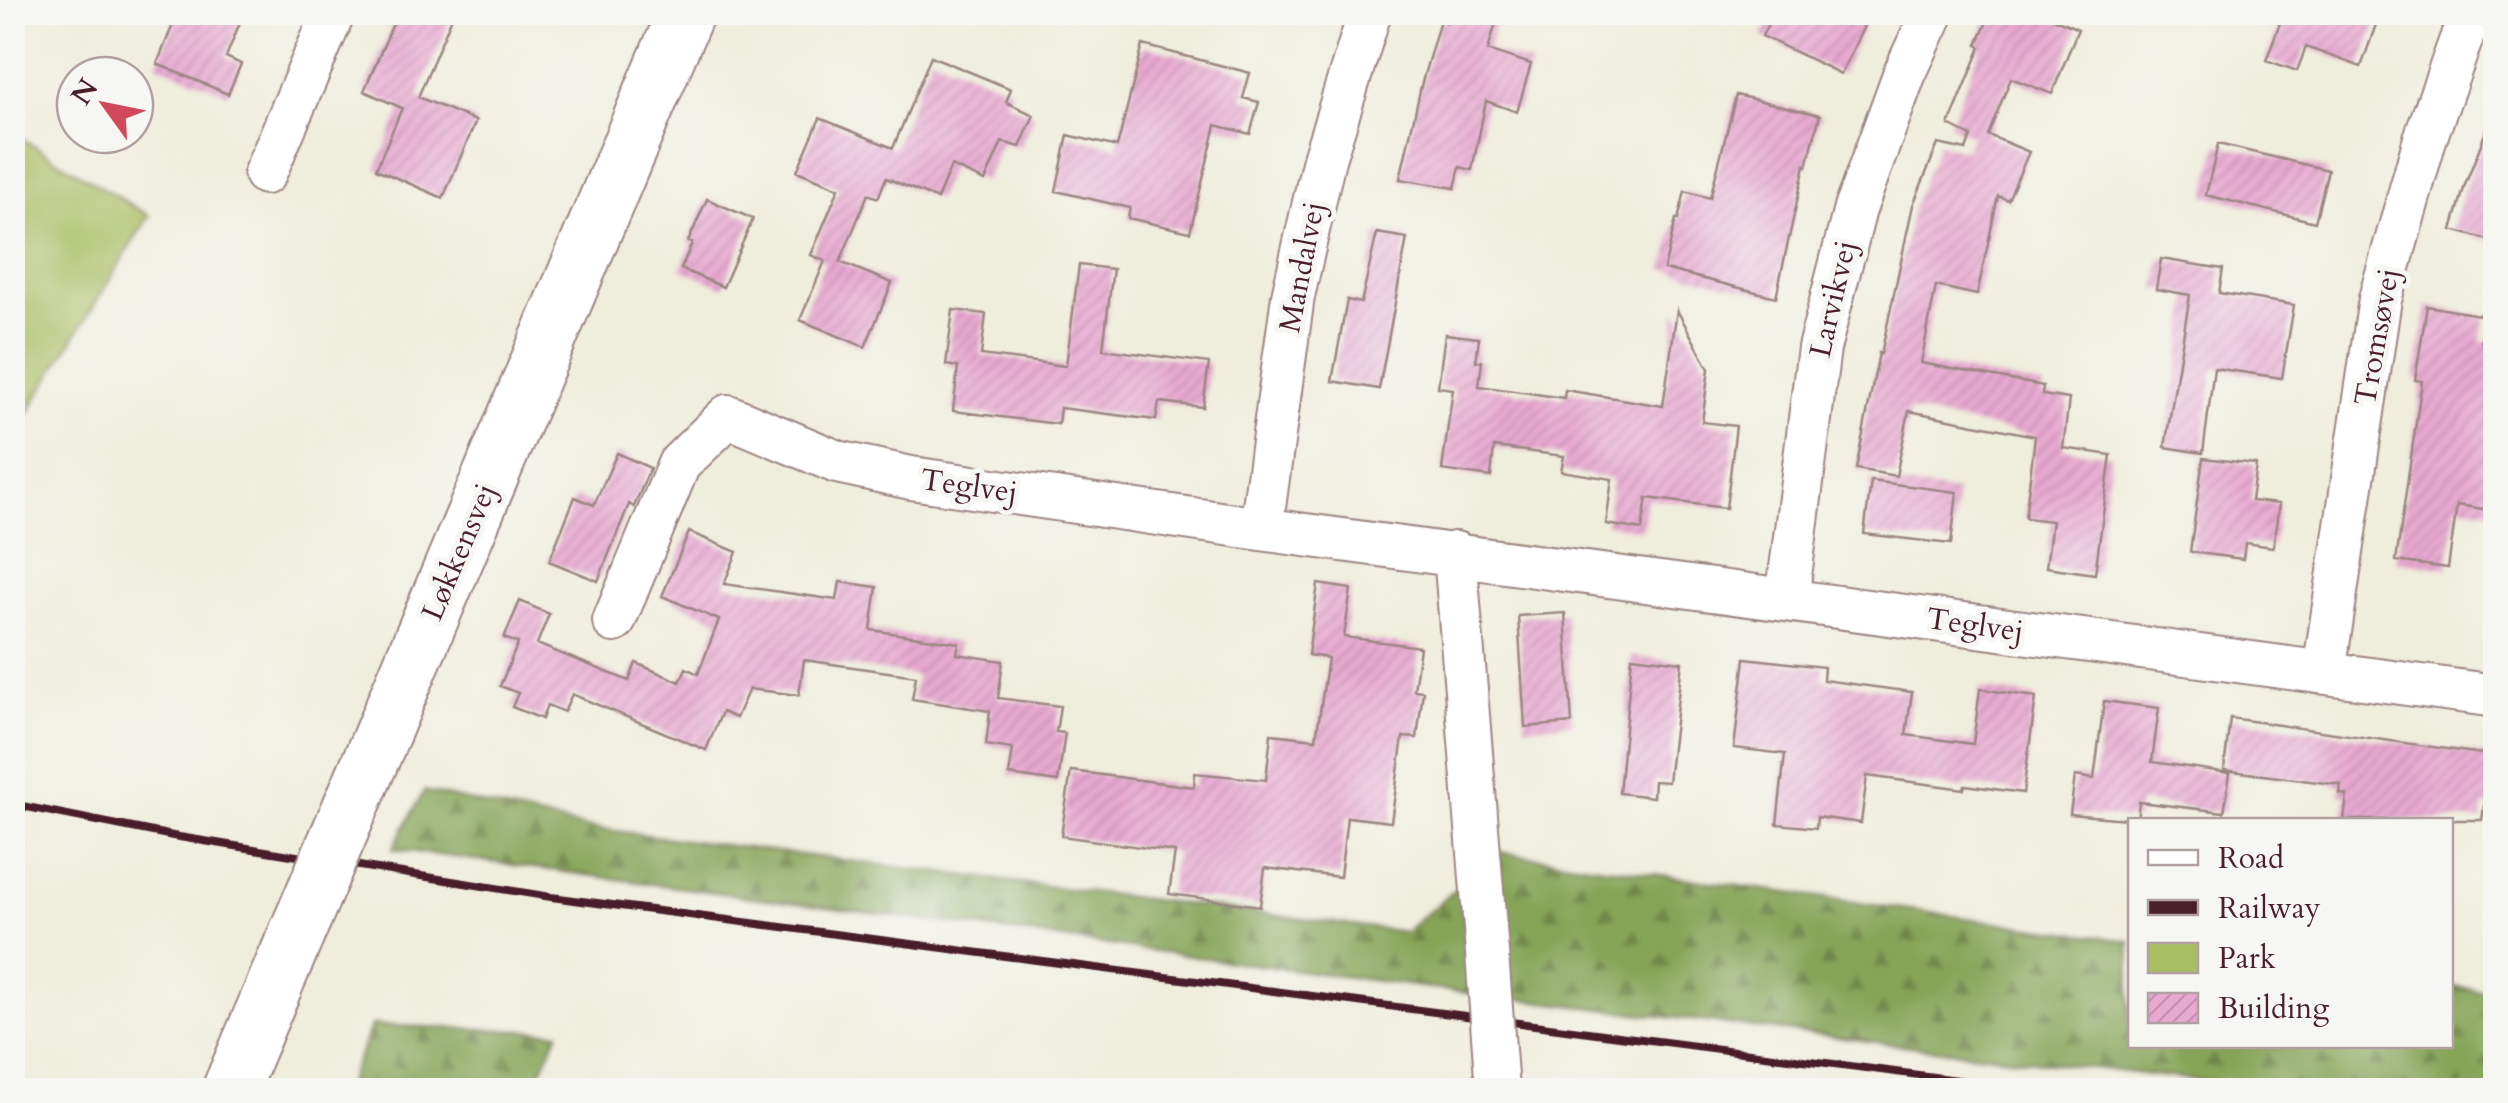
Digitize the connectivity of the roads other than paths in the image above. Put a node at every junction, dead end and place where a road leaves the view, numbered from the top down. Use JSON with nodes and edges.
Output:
{"nodes":[{"id":1,"x":334,"y":12,"type":"edge"},
{"id":2,"x":686,"y":12,"type":"edge"},
{"id":3,"x":1370,"y":12,"type":"edge"},
{"id":4,"x":1934,"y":12,"type":"edge"},
{"id":5,"x":2471,"y":12,"type":"edge"},
{"id":6,"x":266,"y":173,"type":"dead end"},
{"id":7,"x":1261,"y":528,"type":"junction"},
{"id":8,"x":1456,"y":553,"type":"junction"},
{"id":9,"x":1788,"y":600,"type":"junction"},
{"id":10,"x":614,"y":621,"type":"dead end"},
{"id":11,"x":2324,"y":672,"type":"junction"},
{"id":12,"x":2496,"y":696,"type":"edge"},
{"id":13,"x":230,"y":1090,"type":"edge"},
{"id":14,"x":1497,"y":1090,"type":"edge"}],
"edges":[{"from":1,"to":6,"type":"street"},
{"from":2,"to":13,"type":"main road","name":"Løkkensvej","bridge":true},
{"from":3,"to":7,"type":"street","name":"Mandalvej"},
{"from":4,"to":9,"type":"street","name":"Larvikvej"},
{"from":5,"to":11,"type":"street","name":"Tromsøvej"},
{"from":7,"to":8,"type":"street","name":"Teglvej"},
{"from":7,"to":10,"type":"street","name":"Teglvej"},
{"from":8,"to":9,"type":"street","name":"Teglvej"},
{"from":8,"to":14,"type":"street","bridge":true},
{"from":9,"to":11,"type":"street","name":"Teglvej"},
{"from":11,"to":12,"type":"street","name":"Teglvej"}]}
